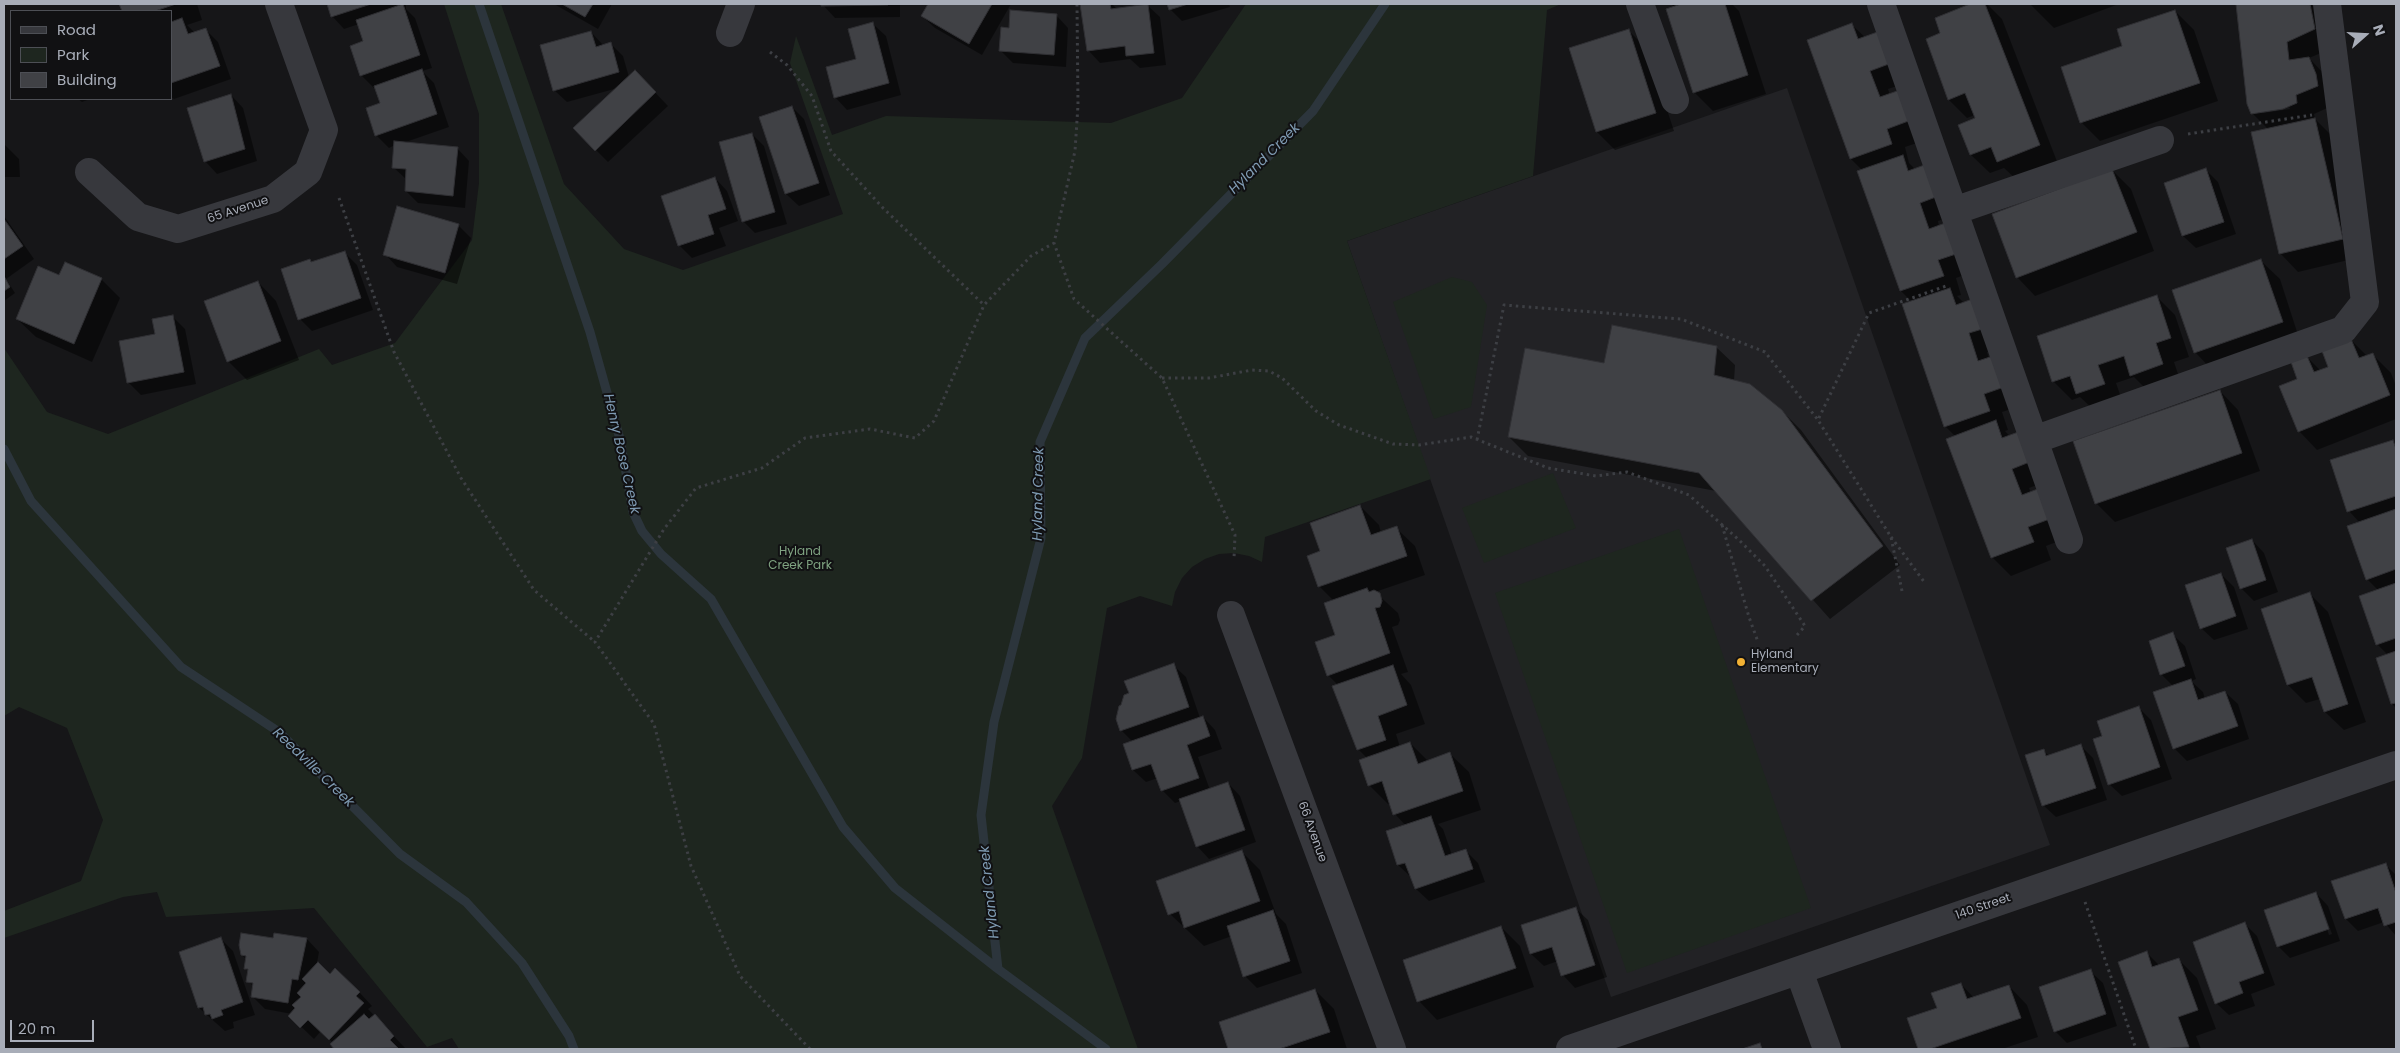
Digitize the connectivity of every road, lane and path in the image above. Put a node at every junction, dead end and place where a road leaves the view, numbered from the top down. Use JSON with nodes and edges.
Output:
{"nodes":[{"id":1,"x":279,"y":4,"type":"edge"},
{"id":2,"x":741,"y":4,"type":"edge"},
{"id":3,"x":1077,"y":4,"type":"edge"},
{"id":4,"x":1640,"y":4,"type":"edge"},
{"id":5,"x":1881,"y":4,"type":"edge"},
{"id":6,"x":2327,"y":4,"type":"edge"},
{"id":7,"x":730,"y":33,"type":"dead end"},
{"id":8,"x":770,"y":52,"type":"dead end"},
{"id":9,"x":1675,"y":100,"type":"dead end"},
{"id":10,"x":2341,"y":112,"type":"junction"},
{"id":11,"x":2160,"y":140,"type":"joint"},
{"id":12,"x":89,"y":172,"type":"dead end"},
{"id":13,"x":338,"y":198,"type":"dead end"},
{"id":14,"x":1954,"y":211,"type":"junction"},
{"id":15,"x":1054,"y":243,"type":"junction"},
{"id":16,"x":1976,"y":276,"type":"junction"},
{"id":17,"x":984,"y":305,"type":"junction"},
{"id":18,"x":1162,"y":378,"type":"junction"},
{"id":19,"x":1818,"y":420,"type":"junction"},
{"id":20,"x":1477,"y":440,"type":"junction"},
{"id":21,"x":2034,"y":440,"type":"junction"},
{"id":22,"x":1722,"y":524,"type":"junction"},
{"id":23,"x":1891,"y":537,"type":"junction"},
{"id":24,"x":2069,"y":540,"type":"dead end"},
{"id":25,"x":1234,"y":559,"type":"dead end"},
{"id":26,"x":1925,"y":583,"type":"dead end"},
{"id":27,"x":1902,"y":591,"type":"dead end"},
{"id":28,"x":1231,"y":614,"type":"dead end"},
{"id":29,"x":1797,"y":635,"type":"dead end"},
{"id":30,"x":595,"y":642,"type":"junction"},
{"id":31,"x":1758,"y":642,"type":"dead end"},
{"id":32,"x":2396,"y":765,"type":"edge"},
{"id":33,"x":2084,"y":900,"type":"dead end"},
{"id":34,"x":1799,"y":970,"type":"junction"},
{"id":35,"x":810,"y":1049,"type":"edge"},
{"id":36,"x":1392,"y":1049,"type":"edge"},
{"id":37,"x":1570,"y":1049,"type":"edge"},
{"id":38,"x":1827,"y":1049,"type":"edge"},
{"id":39,"x":2136,"y":1049,"type":"edge"}],
"edges":[{"from":1,"to":12,"type":"street","name":"65 Avenue"},
{"from":2,"to":7,"type":"street"},
{"from":3,"to":15,"type":"path"},
{"from":4,"to":9,"type":"street"},
{"from":5,"to":14,"type":"street"},
{"from":6,"to":10,"type":"street"},
{"from":8,"to":17,"type":"path"},
{"from":10,"to":11,"type":"path"},
{"from":10,"to":21,"type":"street"},
{"from":11,"to":14,"type":"street"},
{"from":13,"to":30,"type":"path"},
{"from":14,"to":16,"type":"street"},
{"from":15,"to":17,"type":"path"},
{"from":15,"to":18,"type":"path"},
{"from":16,"to":19,"type":"path"},
{"from":16,"to":21,"type":"street"},
{"from":17,"to":30,"type":"path"},
{"from":18,"to":20,"type":"path"},
{"from":18,"to":25,"type":"path"},
{"from":19,"to":20,"type":"path"},
{"from":19,"to":23,"type":"path"},
{"from":20,"to":22,"type":"path"},
{"from":21,"to":24,"type":"street"},
{"from":22,"to":29,"type":"path"},
{"from":22,"to":31,"type":"path"},
{"from":23,"to":26,"type":"path"},
{"from":23,"to":27,"type":"path"},
{"from":28,"to":36,"type":"street","name":"66 Avenue"},
{"from":30,"to":35,"type":"path"},
{"from":32,"to":34,"type":"street","name":"140 Street"},
{"from":33,"to":39,"type":"path"},
{"from":34,"to":37,"type":"street","name":"140 Street"},
{"from":34,"to":38,"type":"street"}]}
